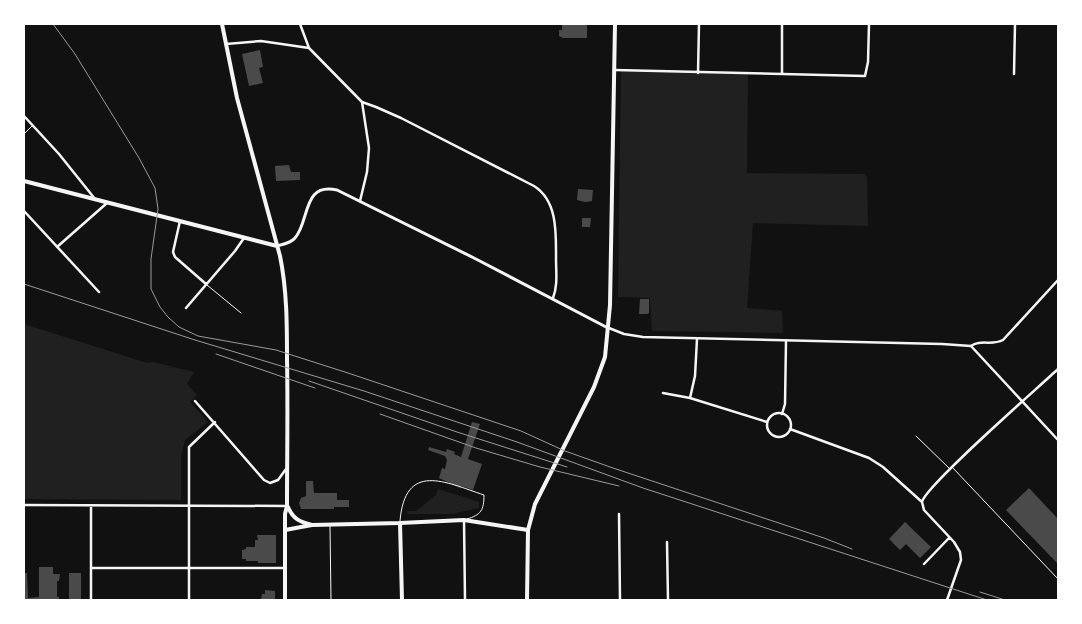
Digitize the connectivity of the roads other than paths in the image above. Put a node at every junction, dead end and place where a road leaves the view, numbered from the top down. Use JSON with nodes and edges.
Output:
{"nodes":[{"id":1,"x":222,"y":24,"type":"edge"},
{"id":2,"x":300,"y":24,"type":"edge"},
{"id":3,"x":615,"y":24,"type":"edge"},
{"id":4,"x":699,"y":24,"type":"edge"},
{"id":5,"x":782,"y":24,"type":"edge"},
{"id":6,"x":869,"y":24,"type":"edge"},
{"id":7,"x":1015,"y":24,"type":"edge"},
{"id":8,"x":226,"y":44,"type":"junction"},
{"id":9,"x":309,"y":48,"type":"junction"},
{"id":10,"x":615,"y":70,"type":"junction"},
{"id":11,"x":698,"y":73,"type":"junction"},
{"id":12,"x":782,"y":74,"type":"junction"},
{"id":13,"x":1014,"y":74,"type":"dead end"},
{"id":14,"x":362,"y":102,"type":"junction"},
{"id":15,"x":24,"y":116,"type":"edge"},
{"id":16,"x":33,"y":126,"type":"junction"},
{"id":17,"x":24,"y":134,"type":"edge"},
{"id":18,"x":24,"y":181,"type":"edge"},
{"id":19,"x":96,"y":200,"type":"junction"},
{"id":20,"x":360,"y":201,"type":"junction"},
{"id":21,"x":107,"y":203,"type":"junction"},
{"id":22,"x":24,"y":211,"type":"edge"},
{"id":23,"x":180,"y":221,"type":"junction"},
{"id":24,"x":245,"y":237,"type":"junction"},
{"id":25,"x":277,"y":246,"type":"junction"},
{"id":26,"x":57,"y":247,"type":"junction"},
{"id":27,"x":1058,"y":280,"type":"edge"},
{"id":28,"x":206,"y":284,"type":"junction"},
{"id":29,"x":99,"y":292,"type":"dead end"},
{"id":30,"x":553,"y":298,"type":"junction"},
{"id":31,"x":186,"y":308,"type":"dead end"},
{"id":32,"x":241,"y":313,"type":"dead end"},
{"id":33,"x":608,"y":328,"type":"junction"},
{"id":34,"x":697,"y":338,"type":"junction"},
{"id":35,"x":786,"y":341,"type":"junction"},
{"id":36,"x":971,"y":346,"type":"junction"},
{"id":37,"x":1058,"y":369,"type":"edge"},
{"id":38,"x":663,"y":393,"type":"dead end"},
{"id":39,"x":690,"y":398,"type":"junction"},
{"id":40,"x":195,"y":401,"type":"dead end"},
{"id":41,"x":1023,"y":402,"type":"junction"},
{"id":42,"x":782,"y":414,"type":"junction"},
{"id":43,"x":215,"y":422,"type":"junction"},
{"id":44,"x":767,"y":422,"type":"junction"},
{"id":45,"x":790,"y":429,"type":"junction"},
{"id":46,"x":916,"y":436,"type":"dead end"},
{"id":47,"x":1058,"y":440,"type":"edge"},
{"id":48,"x":287,"y":468,"type":"junction"},
{"id":49,"x":951,"y":468,"type":"junction"},
{"id":50,"x":922,"y":502,"type":"junction"},
{"id":51,"x":24,"y":505,"type":"edge"},
{"id":52,"x":91,"y":506,"type":"junction"},
{"id":53,"x":287,"y":506,"type":"junction"},
{"id":54,"x":188,"y":507,"type":"junction"},
{"id":55,"x":619,"y":514,"type":"dead end"},
{"id":56,"x":464,"y":520,"type":"junction"},
{"id":57,"x":400,"y":523,"type":"junction"},
{"id":58,"x":330,"y":524,"type":"junction"},
{"id":59,"x":312,"y":525,"type":"junction"},
{"id":60,"x":285,"y":530,"type":"junction"},
{"id":61,"x":528,"y":530,"type":"junction"},
{"id":62,"x":949,"y":538,"type":"junction"},
{"id":63,"x":667,"y":542,"type":"dead end"},
{"id":64,"x":924,"y":564,"type":"dead end"},
{"id":65,"x":91,"y":568,"type":"junction"},
{"id":66,"x":285,"y":568,"type":"junction"},
{"id":67,"x":189,"y":569,"type":"junction"},
{"id":68,"x":1058,"y":579,"type":"edge"},
{"id":69,"x":91,"y":600,"type":"edge"},
{"id":70,"x":190,"y":600,"type":"edge"},
{"id":71,"x":285,"y":600,"type":"edge"},
{"id":72,"x":331,"y":600,"type":"edge"},
{"id":73,"x":402,"y":600,"type":"edge"},
{"id":74,"x":465,"y":600,"type":"edge"},
{"id":75,"x":528,"y":600,"type":"edge"},
{"id":76,"x":620,"y":600,"type":"edge"},
{"id":77,"x":668,"y":600,"type":"edge"},
{"id":78,"x":947,"y":600,"type":"edge"}],
"edges":[{"from":1,"to":8,"type":"main road"},
{"from":2,"to":9,"type":"street"},
{"from":3,"to":10,"type":"main road"},
{"from":4,"to":11,"type":"street"},
{"from":5,"to":12,"type":"street"},
{"from":6,"to":12,"type":"street"},
{"from":7,"to":13,"type":"street"},
{"from":8,"to":9,"type":"street"},
{"from":8,"to":25,"type":"main road"},
{"from":9,"to":14,"type":"street"},
{"from":10,"to":11,"type":"street"},
{"from":10,"to":33,"type":"main road"},
{"from":11,"to":12,"type":"street"},
{"from":14,"to":20,"type":"street"},
{"from":14,"to":30,"type":"street"},
{"from":15,"to":16,"type":"street"},
{"from":16,"to":17,"type":"lane"},
{"from":16,"to":19,"type":"street"},
{"from":18,"to":19,"type":"main road"},
{"from":19,"to":21,"type":"main road"},
{"from":20,"to":25,"type":"main road"},
{"from":20,"to":30,"type":"main road"},
{"from":21,"to":23,"type":"main road"},
{"from":21,"to":26,"type":"street"},
{"from":22,"to":26,"type":"street"},
{"from":23,"to":24,"type":"main road"},
{"from":23,"to":28,"type":"street"},
{"from":24,"to":25,"type":"main road"},
{"from":24,"to":28,"type":"street"},
{"from":25,"to":48,"type":"main road"},
{"from":26,"to":29,"type":"street"},
{"from":27,"to":36,"type":"street"},
{"from":28,"to":31,"type":"street"},
{"from":28,"to":32,"type":"lane"},
{"from":30,"to":33,"type":"main road"},
{"from":33,"to":34,"type":"street"},
{"from":33,"to":61,"type":"main road"},
{"from":34,"to":35,"type":"street"},
{"from":34,"to":39,"type":"street"},
{"from":35,"to":36,"type":"street"},
{"from":35,"to":42,"type":"street"},
{"from":36,"to":41,"type":"street"},
{"from":37,"to":41,"type":"street"},
{"from":38,"to":39,"type":"street"},
{"from":39,"to":44,"type":"street"},
{"from":40,"to":43,"type":"street"},
{"from":41,"to":47,"type":"street"},
{"from":41,"to":49,"type":"street"},
{"from":42,"to":44,"type":"street"},
{"from":42,"to":45,"type":"street"},
{"from":43,"to":48,"type":"street"},
{"from":43,"to":54,"type":"street"},
{"from":44,"to":45,"type":"street"},
{"from":45,"to":50,"type":"street"},
{"from":46,"to":49,"type":"lane"},
{"from":48,"to":53,"type":"main road"},
{"from":49,"to":50,"type":"street"},
{"from":49,"to":68,"type":"lane"},
{"from":50,"to":62,"type":"street"},
{"from":51,"to":52,"type":"street"},
{"from":52,"to":54,"type":"street"},
{"from":52,"to":65,"type":"street"},
{"from":53,"to":54,"type":"street"},
{"from":53,"to":59,"type":"main road"},
{"from":53,"to":60,"type":"main road"},
{"from":54,"to":67,"type":"street"},
{"from":55,"to":76,"type":"street"},
{"from":56,"to":57,"type":"main road"},
{"from":56,"to":57,"type":"lane"},
{"from":56,"to":61,"type":"main road"},
{"from":56,"to":74,"type":"street"},
{"from":57,"to":58,"type":"main road"},
{"from":57,"to":73,"type":"main road"},
{"from":58,"to":59,"type":"main road"},
{"from":58,"to":72,"type":"lane"},
{"from":59,"to":60,"type":"main road"},
{"from":60,"to":66,"type":"main road"},
{"from":61,"to":75,"type":"main road"},
{"from":62,"to":64,"type":"street"},
{"from":62,"to":78,"type":"street"},
{"from":63,"to":77,"type":"street"},
{"from":65,"to":67,"type":"street"},
{"from":65,"to":69,"type":"street"},
{"from":66,"to":67,"type":"street"},
{"from":66,"to":71,"type":"main road"},
{"from":67,"to":70,"type":"street"}]}
